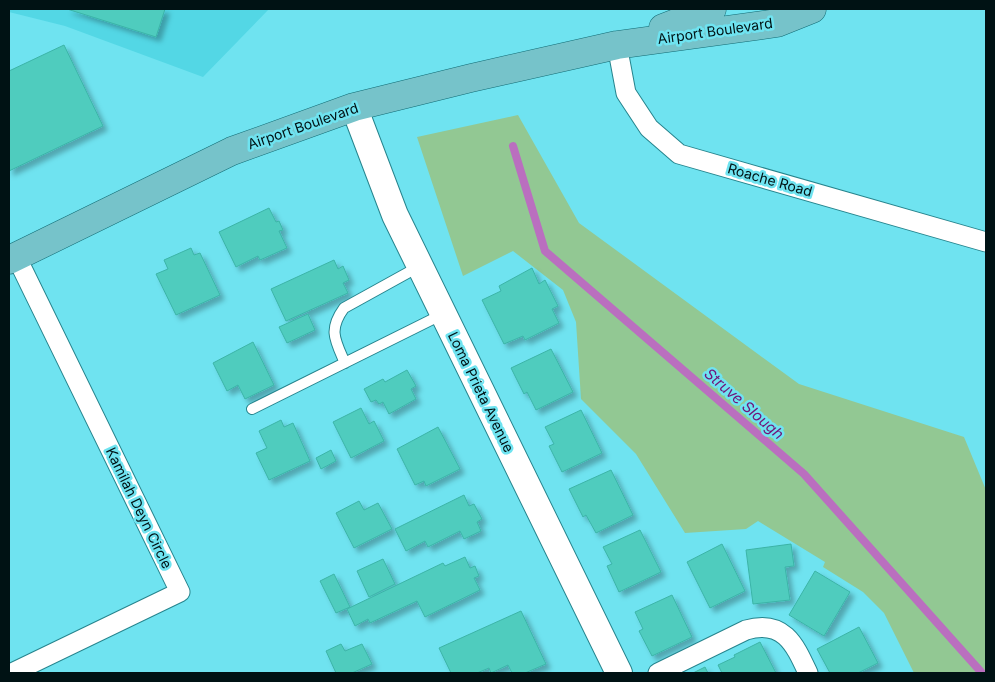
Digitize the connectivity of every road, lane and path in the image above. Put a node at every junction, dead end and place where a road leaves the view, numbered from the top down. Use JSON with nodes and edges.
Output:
{"nodes":[{"id":1,"x":712,"y":9,"type":"edge"},
{"id":2,"x":812,"y":9,"type":"edge"},
{"id":3,"x":617,"y":45,"type":"junction"},
{"id":4,"x":354,"y":107,"type":"junction"},
{"id":5,"x":986,"y":242,"type":"edge"},
{"id":6,"x":13,"y":258,"type":"edge"},
{"id":7,"x":420,"y":266,"type":"junction"},
{"id":8,"x":443,"y":314,"type":"junction"},
{"id":9,"x":345,"y":363,"type":"junction"},
{"id":10,"x":252,"y":409,"type":"dead end"},
{"id":11,"x":12,"y":673,"type":"edge"},
{"id":12,"x":619,"y":673,"type":"edge"},
{"id":13,"x":658,"y":673,"type":"edge"},
{"id":14,"x":808,"y":673,"type":"edge"}],
"edges":[{"from":1,"to":3,"type":"main road","name":"Airport Boulevard"},
{"from":2,"to":3,"type":"main road","name":"Airport Boulevard"},
{"from":3,"to":4,"type":"main road","name":"Airport Boulevard"},
{"from":3,"to":5,"type":"street","name":"Roache Road"},
{"from":4,"to":6,"type":"main road","name":"Airport Boulevard"},
{"from":4,"to":7,"type":"street","name":"Loma Prieta Avenue"},
{"from":6,"to":11,"type":"street","name":"Kamilah Deyn Circle"},
{"from":7,"to":8,"type":"street","name":"Loma Prieta Avenue"},
{"from":7,"to":9,"type":"lane"},
{"from":8,"to":9,"type":"lane"},
{"from":8,"to":12,"type":"street","name":"Loma Prieta Avenue"},
{"from":9,"to":10,"type":"lane"},
{"from":13,"to":14,"type":"street"}]}
